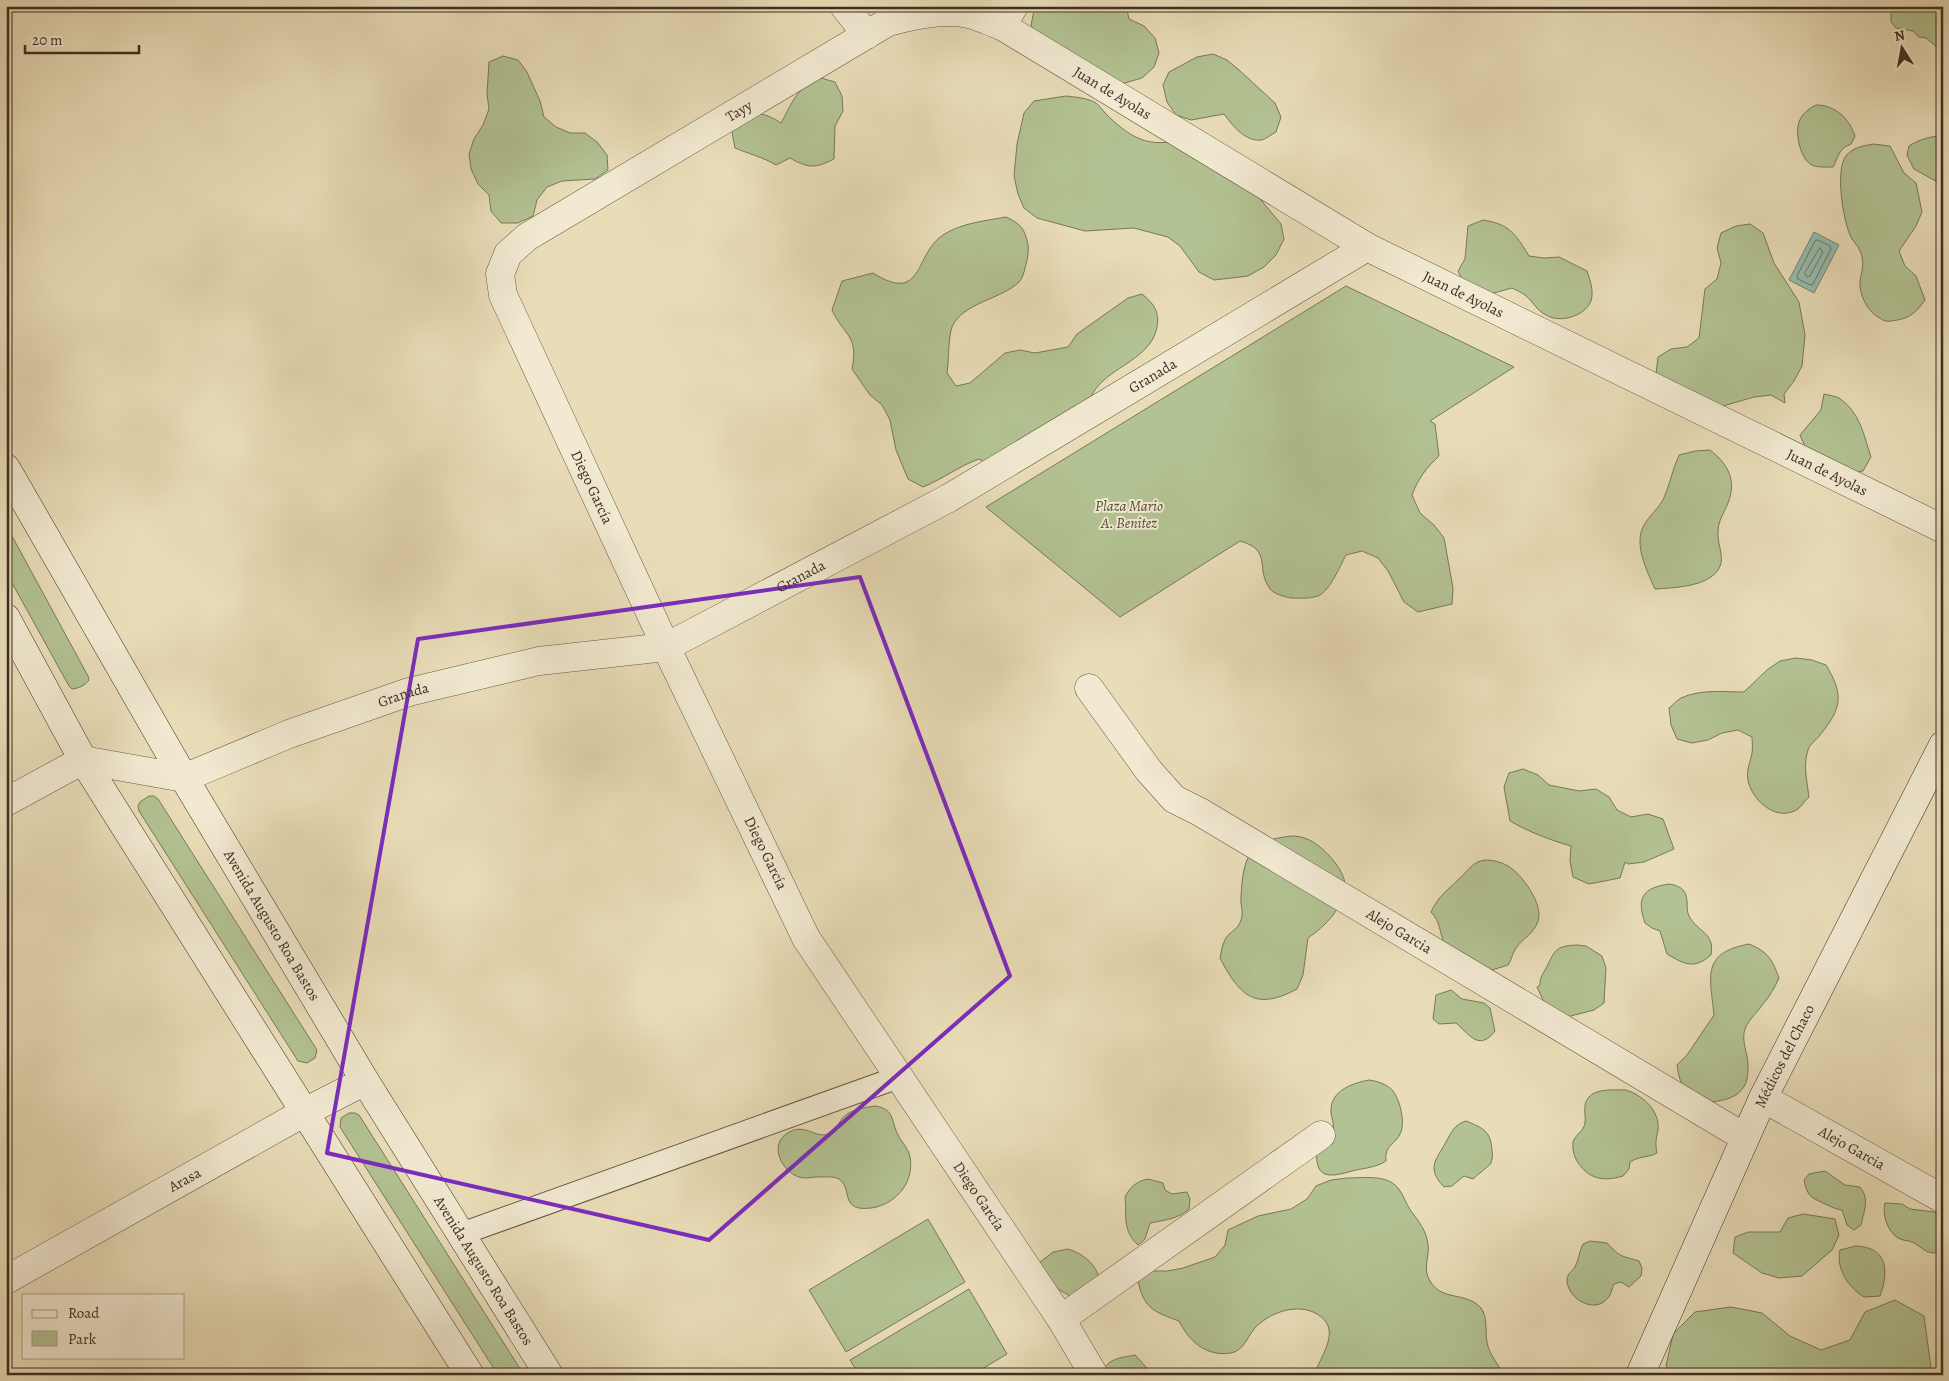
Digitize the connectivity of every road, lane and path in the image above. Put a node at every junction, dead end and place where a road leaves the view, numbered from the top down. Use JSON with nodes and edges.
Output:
{"nodes":[{"id":1,"x":844,"y":6,"type":"edge"},
{"id":2,"x":1008,"y":16,"type":"edge"},
{"id":3,"x":867,"y":35,"type":"junction"},
{"id":4,"x":1367,"y":247,"type":"junction"},
{"id":5,"x":503,"y":295,"type":"joint"},
{"id":6,"x":6,"y":468,"type":"edge"},
{"id":7,"x":1943,"y":529,"type":"edge"},
{"id":8,"x":6,"y":618,"type":"edge"},
{"id":9,"x":666,"y":647,"type":"junction"},
{"id":10,"x":1089,"y":688,"type":"dead end"},
{"id":11,"x":1943,"y":744,"type":"edge"},
{"id":12,"x":83,"y":760,"type":"junction"},
{"id":13,"x":184,"y":778,"type":"junction"},
{"id":14,"x":6,"y":802,"type":"edge"},
{"id":15,"x":899,"y":1077,"type":"junction"},
{"id":16,"x":365,"y":1081,"type":"junction"},
{"id":17,"x":1763,"y":1098,"type":"junction"},
{"id":18,"x":305,"y":1112,"type":"junction"},
{"id":19,"x":1322,"y":1135,"type":"dead end"},
{"id":20,"x":1744,"y":1137,"type":"junction"},
{"id":21,"x":1943,"y":1199,"type":"edge"},
{"id":22,"x":461,"y":1234,"type":"junction"},
{"id":23,"x":6,"y":1280,"type":"edge"},
{"id":24,"x":1062,"y":1319,"type":"junction"},
{"id":25,"x":470,"y":1375,"type":"edge"},
{"id":26,"x":549,"y":1375,"type":"edge"},
{"id":27,"x":1094,"y":1375,"type":"edge"},
{"id":28,"x":1640,"y":1375,"type":"edge"}],
"edges":[{"from":1,"to":3,"type":"street"},
{"from":2,"to":3,"type":"street","name":"Tayy"},
{"from":2,"to":4,"type":"street","name":"Juan de Ayolas"},
{"from":3,"to":5,"type":"street","name":"Tayy"},
{"from":4,"to":7,"type":"street","name":"Juan de Ayolas"},
{"from":4,"to":9,"type":"street","name":"Granada"},
{"from":5,"to":9,"type":"street","name":"Diego García"},
{"from":6,"to":13,"type":"street","name":"Avenida Augusto Roa Bastos"},
{"from":8,"to":12,"type":"street"},
{"from":9,"to":13,"type":"street","name":"Granada"},
{"from":9,"to":15,"type":"street","name":"Diego García"},
{"from":10,"to":20,"type":"street","name":"Alejo Garcia"},
{"from":11,"to":17,"type":"street","name":"Médicos del Chaco"},
{"from":12,"to":13,"type":"street"},
{"from":12,"to":14,"type":"street"},
{"from":12,"to":18,"type":"street"},
{"from":13,"to":16,"type":"street","name":"Avenida Augusto Roa Bastos"},
{"from":15,"to":22,"type":"lane"},
{"from":15,"to":24,"type":"street","name":"Diego García"},
{"from":16,"to":18,"type":"street","name":"Arasa"},
{"from":16,"to":22,"type":"street","name":"Avenida Augusto Roa Bastos"},
{"from":17,"to":20,"type":"street","name":"Médicos del Chaco"},
{"from":17,"to":21,"type":"street","name":"Alejo Garcia"},
{"from":18,"to":23,"type":"street","name":"Arasa"},
{"from":18,"to":25,"type":"street"},
{"from":19,"to":24,"type":"street"},
{"from":20,"to":28,"type":"street","name":"Médicos del Chaco"},
{"from":22,"to":26,"type":"street","name":"Avenida Augusto Roa Bastos"},
{"from":24,"to":27,"type":"street","name":"Diego García"}]}
